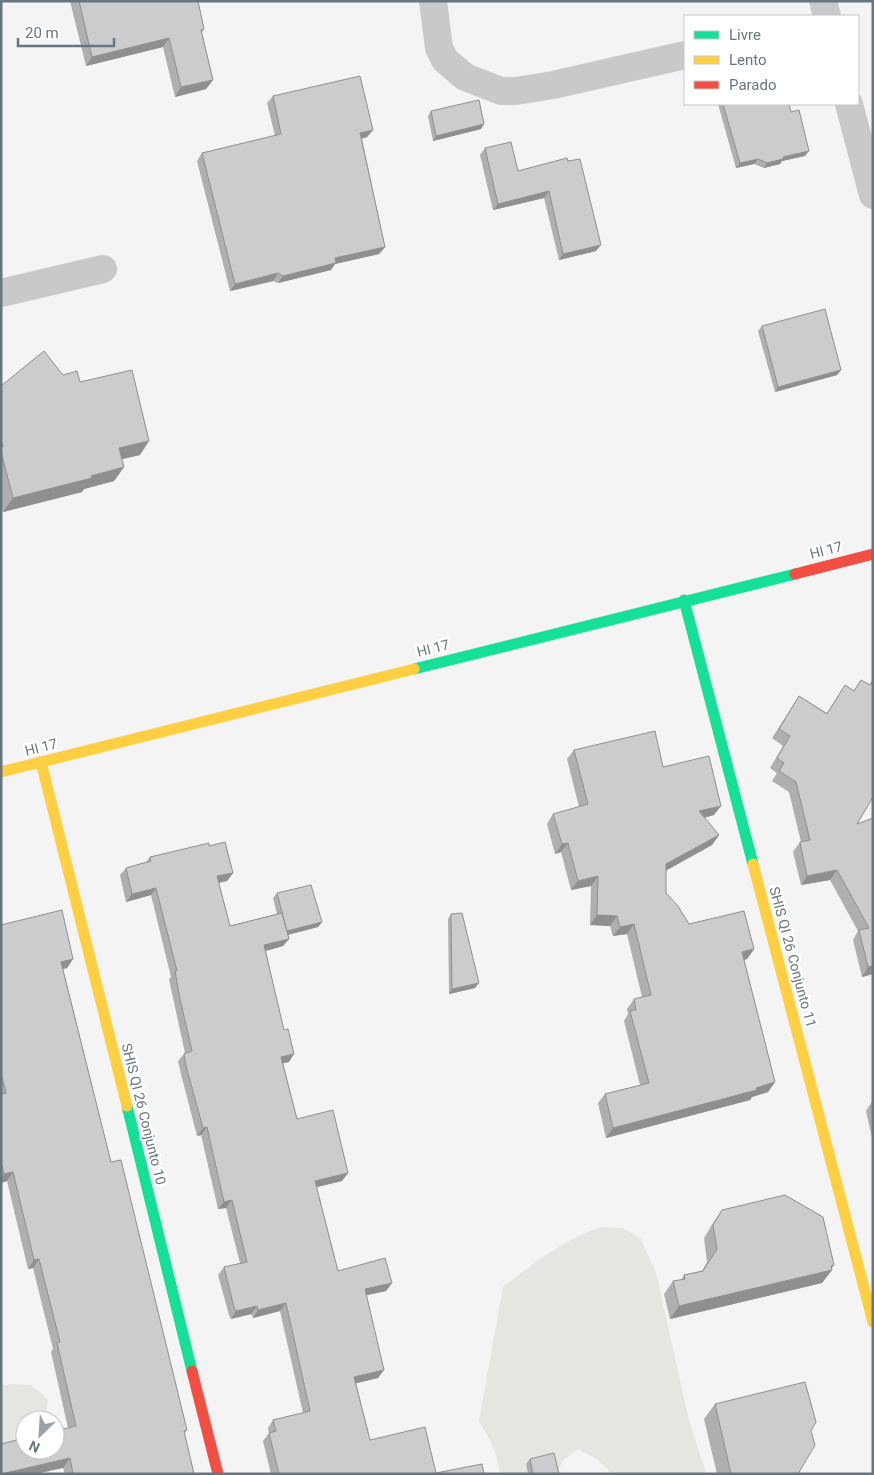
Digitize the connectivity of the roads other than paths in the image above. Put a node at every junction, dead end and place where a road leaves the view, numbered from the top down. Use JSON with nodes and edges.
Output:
{"nodes":[{"id":1,"x":433,"y":1,"type":"edge"},
{"id":2,"x":823,"y":1,"type":"edge"},
{"id":3,"x":827,"y":15,"type":"edge"},
{"id":4,"x":684,"y":55,"type":"edge"},
{"id":5,"x":849,"y":105,"type":"edge"},
{"id":6,"x":873,"y":195,"type":"edge"},
{"id":7,"x":103,"y":269,"type":"dead end"},
{"id":8,"x":1,"y":293,"type":"edge"},
{"id":9,"x":873,"y":554,"type":"edge"},
{"id":10,"x":684,"y":600,"type":"junction"},
{"id":11,"x":41,"y":762,"type":"junction"},
{"id":12,"x":1,"y":772,"type":"edge"},
{"id":13,"x":873,"y":1322,"type":"edge"},
{"id":14,"x":218,"y":1474,"type":"edge"}],
"edges":[{"from":1,"to":4,"type":"street"},
{"from":2,"to":3,"type":"street"},
{"from":5,"to":6,"type":"street"},
{"from":7,"to":8,"type":"street"},
{"from":9,"to":10,"type":"street","name":"HI 17"},
{"from":10,"to":11,"type":"street","name":"HI 17"},
{"from":10,"to":13,"type":"street","name":"SHIS QI 26 Conjunto 11"},
{"from":11,"to":12,"type":"street","name":"HI 17"},
{"from":11,"to":14,"type":"street","name":"SHIS QI 26 Conjunto 10"}]}
